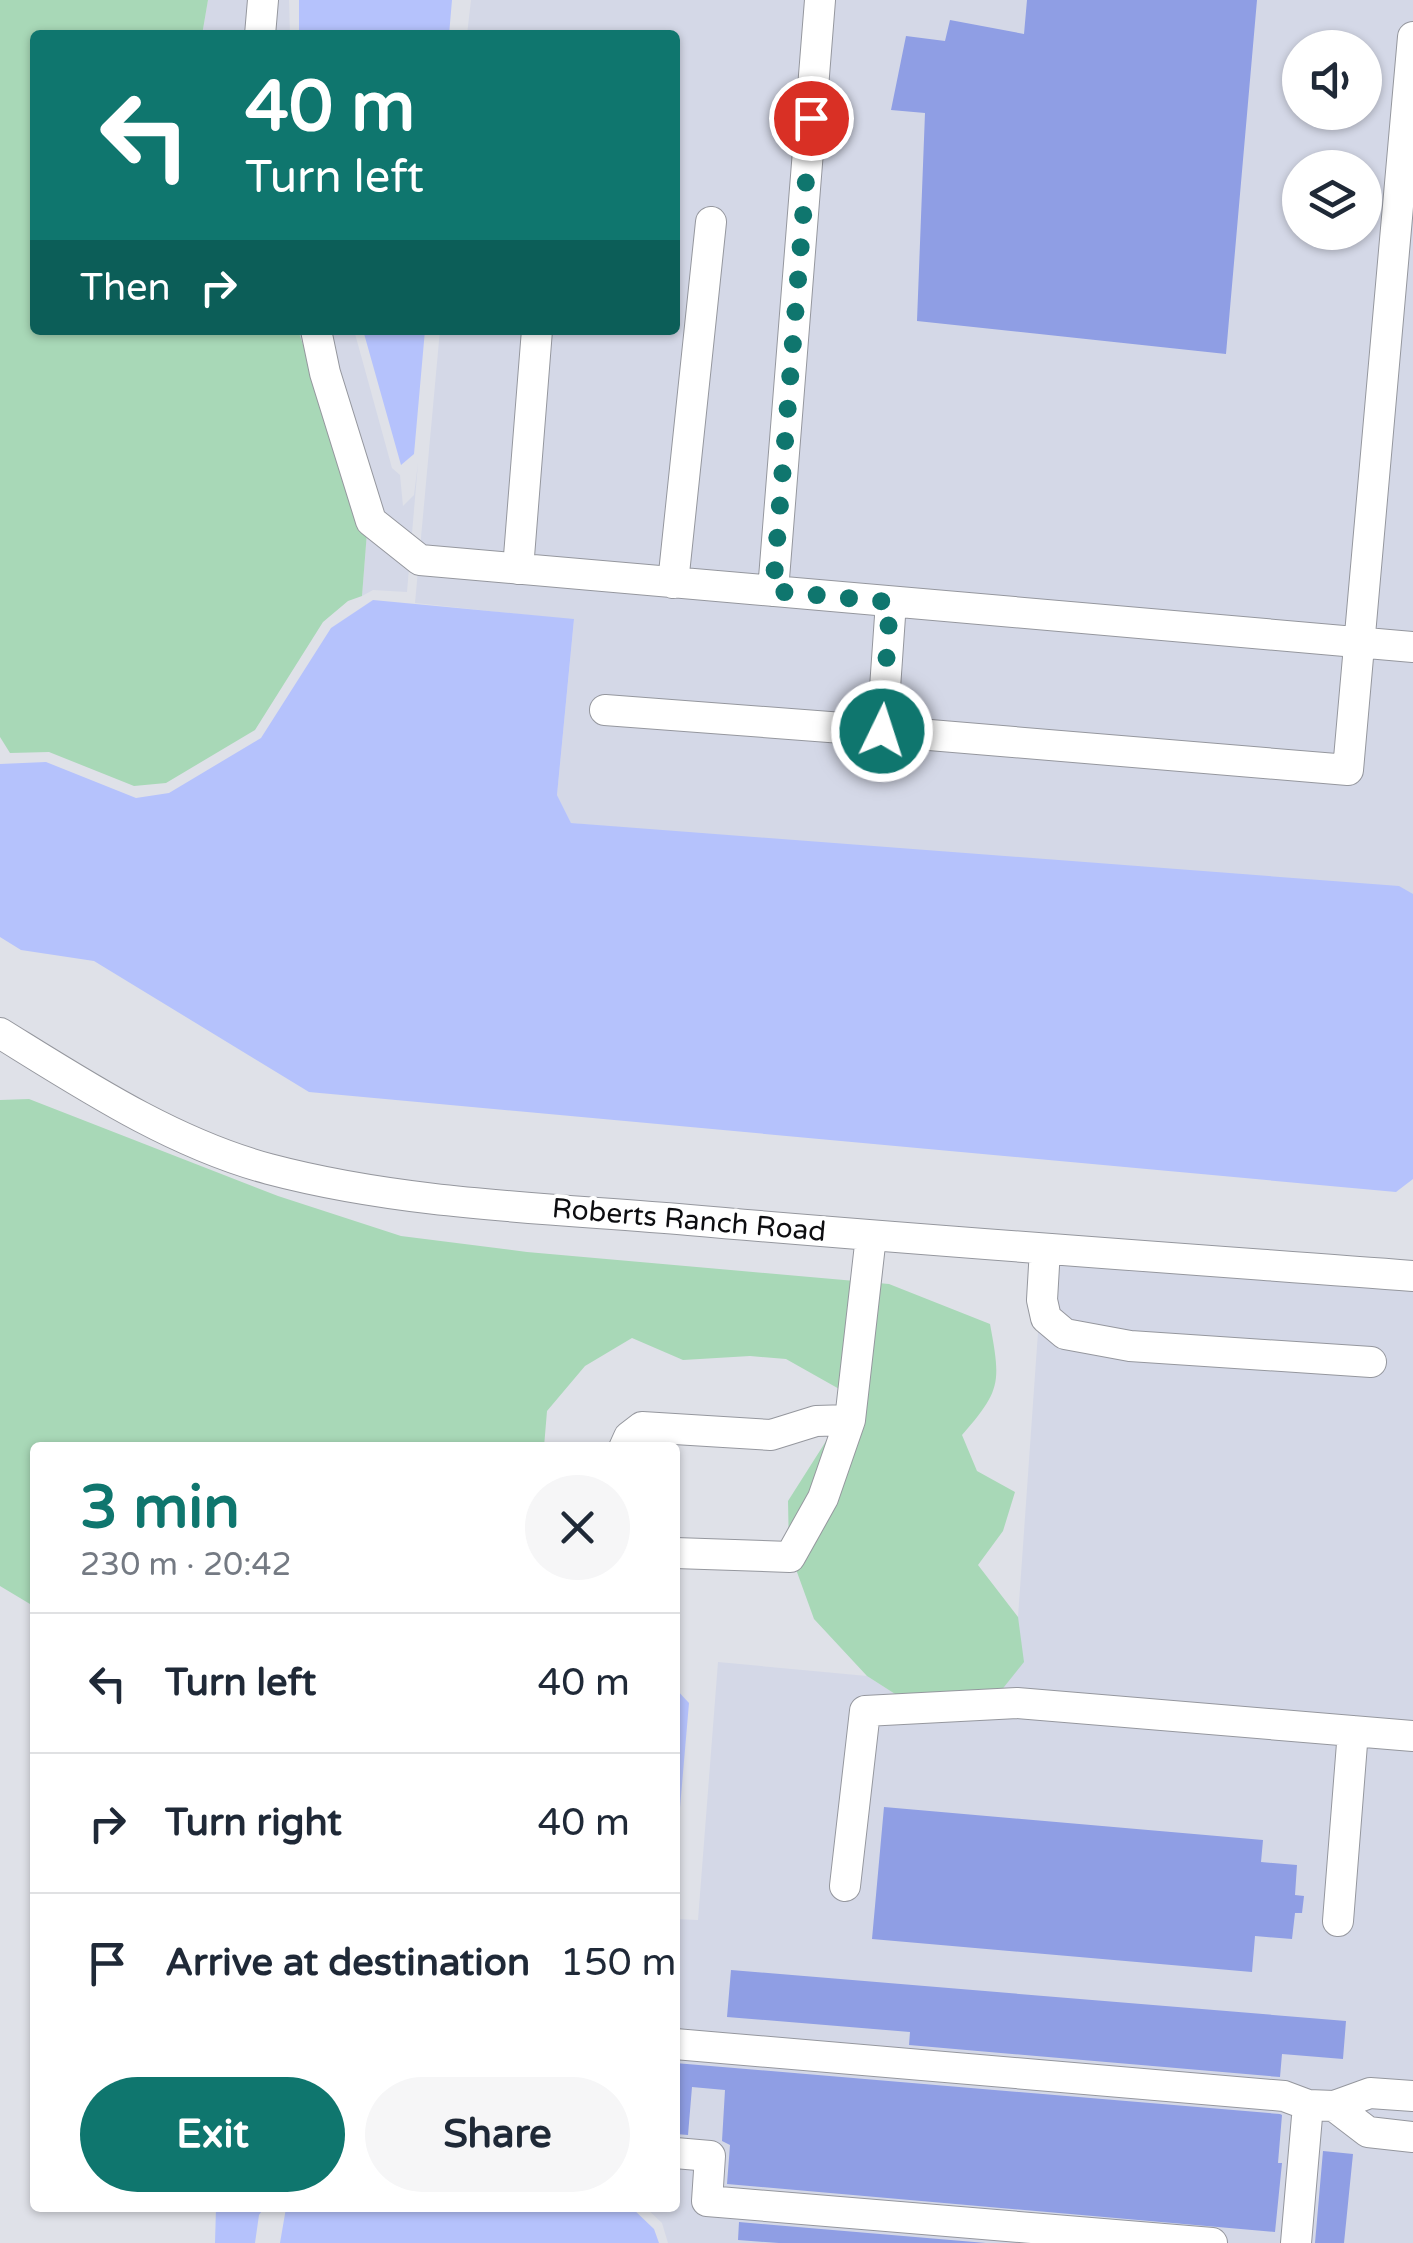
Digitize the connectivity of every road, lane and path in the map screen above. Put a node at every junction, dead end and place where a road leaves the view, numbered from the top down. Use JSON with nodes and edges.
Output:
{"nodes":[{"id":1,"x":263,"y":0,"type":"edge"},
{"id":2,"x":820,"y":0,"type":"edge"},
{"id":3,"x":260,"y":30,"type":"edge"},
{"id":4,"x":1413,"y":37,"type":"edge"},
{"id":5,"x":712,"y":222,"type":"dead end"},
{"id":6,"x":317,"y":335,"type":"edge"},
{"id":7,"x":537,"y":335,"type":"edge"},
{"id":8,"x":518,"y":569,"type":"junction"},
{"id":9,"x":674,"y":582,"type":"junction"},
{"id":10,"x":773,"y":591,"type":"junction"},
{"id":11,"x":890,"y":602,"type":"junction"},
{"id":12,"x":1360,"y":643,"type":"junction"},
{"id":13,"x":1413,"y":647,"type":"edge"},
{"id":14,"x":605,"y":710,"type":"dead end"},
{"id":15,"x":882,"y":731,"type":"junction"},
{"id":16,"x":0,"y":1032,"type":"edge"},
{"id":17,"x":870,"y":1236,"type":"junction"},
{"id":18,"x":1045,"y":1249,"type":"junction"},
{"id":19,"x":1413,"y":1276,"type":"edge"},
{"id":20,"x":1371,"y":1362,"type":"dead end"},
{"id":21,"x":850,"y":1420,"type":"junction"},
{"id":22,"x":626,"y":1442,"type":"edge"},
{"id":23,"x":680,"y":1553,"type":"edge"},
{"id":24,"x":1353,"y":1731,"type":"junction"},
{"id":25,"x":1413,"y":1736,"type":"edge"},
{"id":26,"x":845,"y":1886,"type":"dead end"},
{"id":27,"x":1338,"y":1921,"type":"dead end"},
{"id":28,"x":680,"y":2044,"type":"edge"},
{"id":29,"x":1413,"y":2096,"type":"edge"},
{"id":30,"x":1321,"y":2106,"type":"junction"},
{"id":31,"x":1413,"y":2137,"type":"edge"},
{"id":32,"x":680,"y":2154,"type":"edge"},
{"id":33,"x":1212,"y":2243,"type":"edge"},
{"id":34,"x":1296,"y":2243,"type":"edge"}],
"edges":[{"from":1,"to":3,"type":"street"},
{"from":2,"to":10,"type":"street"},
{"from":4,"to":12,"type":"street"},
{"from":5,"to":9,"type":"street"},
{"from":6,"to":8,"type":"street"},
{"from":7,"to":8,"type":"street"},
{"from":8,"to":9,"type":"street"},
{"from":9,"to":10,"type":"street"},
{"from":10,"to":11,"type":"street"},
{"from":11,"to":12,"type":"street"},
{"from":11,"to":15,"type":"street"},
{"from":12,"to":13,"type":"street"},
{"from":12,"to":15,"type":"street"},
{"from":14,"to":15,"type":"street"},
{"from":16,"to":17,"type":"street","name":"Roberts Ranch Road"},
{"from":17,"to":18,"type":"street","name":"Roberts Ranch Road"},
{"from":17,"to":21,"type":"street"},
{"from":18,"to":19,"type":"street","name":"Roberts Ranch Road"},
{"from":18,"to":20,"type":"street"},
{"from":21,"to":22,"type":"street"},
{"from":21,"to":23,"type":"street"},
{"from":24,"to":25,"type":"street"},
{"from":24,"to":26,"type":"street"},
{"from":24,"to":27,"type":"street"},
{"from":28,"to":30,"type":"street"},
{"from":29,"to":30,"type":"street"},
{"from":30,"to":31,"type":"street"},
{"from":30,"to":34,"type":"street"},
{"from":32,"to":33,"type":"street"}]}
